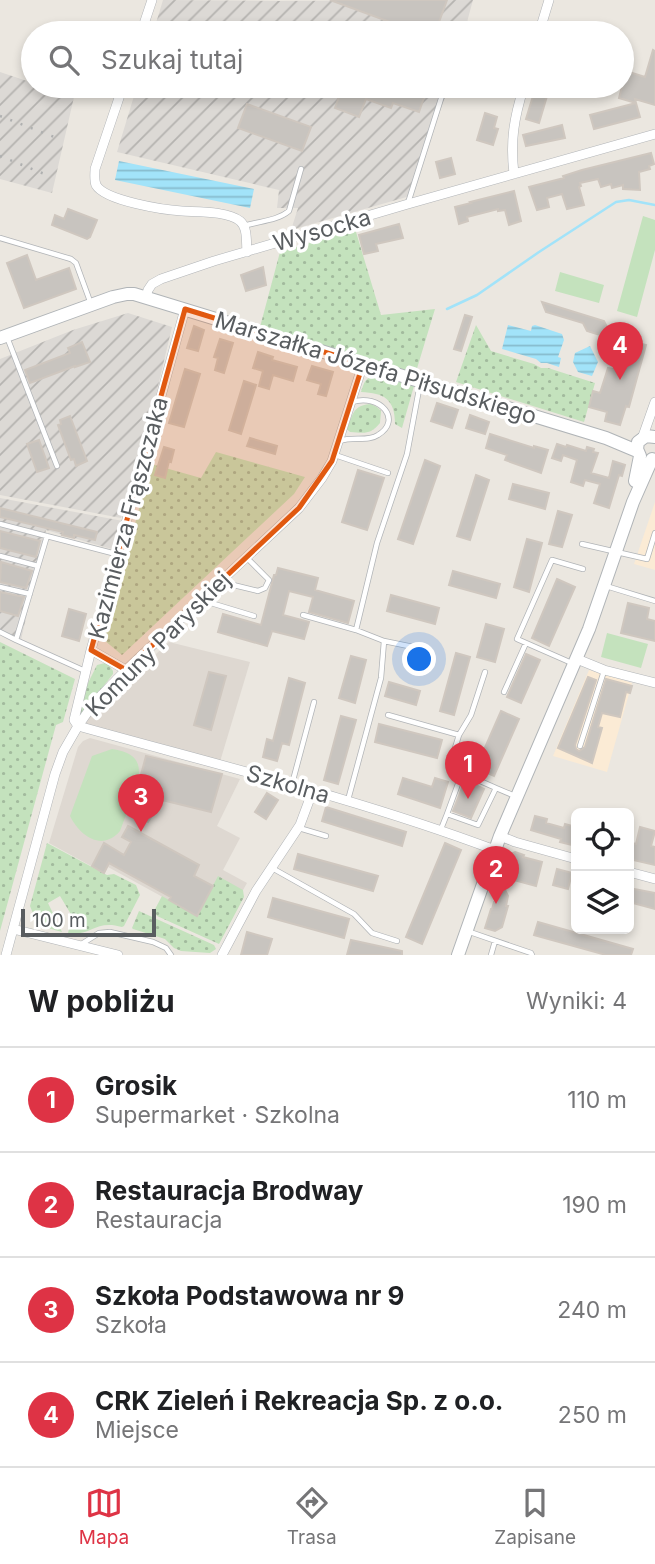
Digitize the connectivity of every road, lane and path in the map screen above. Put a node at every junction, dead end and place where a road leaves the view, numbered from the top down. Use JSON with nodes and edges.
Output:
{"nodes":[{"id":1,"x":152,"y":0,"type":"edge"},
{"id":2,"x":549,"y":0,"type":"edge"},
{"id":3,"x":145,"y":21,"type":"edge"},
{"id":4,"x":543,"y":21,"type":"edge"},
{"id":5,"x":119,"y":98,"type":"edge"},
{"id":6,"x":441,"y":98,"type":"edge"},
{"id":7,"x":520,"y":98,"type":"edge"},
{"id":8,"x":655,"y":134,"type":"edge"},
{"id":9,"x":301,"y":169,"type":"dead end"},
{"id":10,"x":514,"y":174,"type":"junction"},
{"id":11,"x":408,"y":204,"type":"junction"},
{"id":12,"x":244,"y":226,"type":"junction"},
{"id":13,"x":0,"y":239,"type":"edge"},
{"id":14,"x":247,"y":252,"type":"junction"},
{"id":15,"x":146,"y":297,"type":"junction"},
{"id":16,"x":91,"y":305,"type":"junction"},
{"id":17,"x":185,"y":309,"type":"junction"},
{"id":18,"x":3,"y":337,"type":"edge"},
{"id":19,"x":363,"y":364,"type":"junction"},
{"id":20,"x":421,"y":382,"type":"junction"},
{"id":21,"x":352,"y":402,"type":"junction"},
{"id":22,"x":655,"y":402,"type":"edge"},
{"id":23,"x":646,"y":437,"type":"edge"},
{"id":24,"x":606,"y":438,"type":"junction"},
{"id":25,"x":340,"y":441,"type":"junction"},
{"id":26,"x":334,"y":455,"type":"junction"},
{"id":27,"x":646,"y":456,"type":"edge"},
{"id":28,"x":57,"y":466,"type":"dead end"},
{"id":29,"x":388,"y":472,"type":"dead end"},
{"id":30,"x":0,"y":524,"type":"edge"},
{"id":31,"x":655,"y":533,"type":"edge"},
{"id":32,"x":47,"y":536,"type":"junction"},
{"id":33,"x":582,"y":544,"type":"dead end"},
{"id":34,"x":616,"y":553,"type":"junction"},
{"id":35,"x":117,"y":554,"type":"junction"},
{"id":36,"x":0,"y":556,"type":"edge"},
{"id":37,"x":246,"y":557,"type":"junction"},
{"id":38,"x":38,"y":566,"type":"junction"},
{"id":39,"x":583,"y":569,"type":"dead end"},
{"id":40,"x":220,"y":582,"type":"junction"},
{"id":41,"x":605,"y":586,"type":"junction"},
{"id":42,"x":0,"y":587,"type":"edge"},
{"id":43,"x":30,"y":594,"type":"junction"},
{"id":44,"x":200,"y":600,"type":"junction"},
{"id":45,"x":655,"y":601,"type":"edge"},
{"id":46,"x":303,"y":615,"type":"dead end"},
{"id":47,"x":254,"y":616,"type":"dead end"},
{"id":48,"x":356,"y":630,"type":"junction"},
{"id":49,"x":0,"y":632,"type":"edge"},
{"id":50,"x":16,"y":640,"type":"junction"},
{"id":51,"x":384,"y":640,"type":"junction"},
{"id":52,"x":526,"y":643,"type":"junction"},
{"id":53,"x":423,"y":649,"type":"dead end"},
{"id":54,"x":91,"y":650,"type":"junction"},
{"id":55,"x":576,"y":662,"type":"junction"},
{"id":56,"x":126,"y":670,"type":"junction"},
{"id":57,"x":604,"y":670,"type":"junction"},
{"id":58,"x":86,"y":672,"type":"junction"},
{"id":59,"x":485,"y":672,"type":"dead end"},
{"id":60,"x":655,"y":683,"type":"edge"},
{"id":61,"x":504,"y":692,"type":"dead end"},
{"id":62,"x":314,"y":702,"type":"dead end"},
{"id":63,"x":388,"y":715,"type":"dead end"},
{"id":64,"x":78,"y":726,"type":"junction"},
{"id":65,"x":459,"y":735,"type":"junction"},
{"id":66,"x":580,"y":746,"type":"dead end"},
{"id":67,"x":462,"y":773,"type":"junction"},
{"id":68,"x":292,"y":785,"type":"junction"},
{"id":69,"x":496,"y":788,"type":"junction"},
{"id":70,"x":313,"y":790,"type":"junction"},
{"id":71,"x":517,"y":796,"type":"junction"},
{"id":72,"x":348,"y":801,"type":"junction"},
{"id":73,"x":447,"y":814,"type":"junction"},
{"id":74,"x":298,"y":827,"type":"junction"},
{"id":75,"x":441,"y":830,"type":"junction"},
{"id":76,"x":326,"y":836,"type":"dead end"},
{"id":77,"x":500,"y":836,"type":"junction"},
{"id":78,"x":495,"y":850,"type":"junction"},
{"id":79,"x":571,"y":858,"type":"edge"},
{"id":80,"x":271,"y":867,"type":"junction"},
{"id":81,"x":634,"y":874,"type":"edge"},
{"id":82,"x":655,"y":879,"type":"edge"},
{"id":83,"x":13,"y":929,"type":"junction"},
{"id":84,"x":466,"y":931,"type":"junction"},
{"id":85,"x":397,"y":941,"type":"dead end"},
{"id":86,"x":495,"y":941,"type":"junction"},
{"id":87,"x":80,"y":945,"type":"junction"},
{"id":88,"x":6,"y":955,"type":"edge"},
{"id":89,"x":118,"y":955,"type":"edge"},
{"id":90,"x":171,"y":955,"type":"edge"},
{"id":91,"x":222,"y":955,"type":"edge"},
{"id":92,"x":458,"y":955,"type":"edge"},
{"id":93,"x":491,"y":955,"type":"edge"},
{"id":94,"x":532,"y":955,"type":"edge"}],
"edges":[{"from":1,"to":3,"type":"street"},
{"from":2,"to":4,"type":"street"},
{"from":5,"to":12,"type":"street"},
{"from":6,"to":11,"type":"lane"},
{"from":7,"to":10,"type":"street"},
{"from":8,"to":10,"type":"street","name":"Wysocka"},
{"from":9,"to":12,"type":"lane"},
{"from":10,"to":11,"type":"street","name":"Wysocka"},
{"from":11,"to":14,"type":"street","name":"Wysocka"},
{"from":12,"to":14,"type":"street"},
{"from":13,"to":16,"type":"lane"},
{"from":14,"to":15,"type":"street","name":"Wysocka"},
{"from":15,"to":16,"type":"street"},
{"from":15,"to":17,"type":"street","name":"Marszałka Józefa Piłsudskiego"},
{"from":16,"to":18,"type":"street"},
{"from":17,"to":19,"type":"street","name":"Marszałka Józefa Piłsudskiego"},
{"from":17,"to":35,"type":"street","name":"Kazimierza Frąszczaka"},
{"from":18,"to":28,"type":"lane"},
{"from":19,"to":20,"type":"street","name":"Marszałka Józefa Piłsudskiego"},
{"from":19,"to":21,"type":"street","name":"Komuny Paryskiej"},
{"from":20,"to":24,"type":"street","name":"Marszałka Józefa Piłsudskiego"},
{"from":20,"to":48,"type":"lane"},
{"from":21,"to":25,"type":"street","name":"Komuny Paryskiej"},
{"from":21,"to":25,"type":"lane"},
{"from":22,"to":23,"type":"street"},
{"from":23,"to":24,"type":"street"},
{"from":23,"to":27,"type":"street"},
{"from":24,"to":27,"type":"street"},
{"from":25,"to":26,"type":"street","name":"Komuny Paryskiej"},
{"from":26,"to":29,"type":"lane"},
{"from":26,"to":37,"type":"street","name":"Komuny Paryskiej"},
{"from":27,"to":34,"type":"street"},
{"from":30,"to":32,"type":"lane"},
{"from":31,"to":34,"type":"lane"},
{"from":32,"to":35,"type":"lane"},
{"from":32,"to":38,"type":"lane"},
{"from":33,"to":34,"type":"lane"},
{"from":34,"to":41,"type":"street"},
{"from":35,"to":54,"type":"street","name":"Kazimierza Frąszczaka"},
{"from":36,"to":38,"type":"lane"},
{"from":37,"to":40,"type":"street","name":"Komuny Paryskiej"},
{"from":37,"to":40,"type":"lane"},
{"from":38,"to":43,"type":"lane"},
{"from":39,"to":52,"type":"lane"},
{"from":40,"to":44,"type":"street","name":"Komuny Paryskiej"},
{"from":41,"to":45,"type":"lane"},
{"from":41,"to":55,"type":"street"},
{"from":42,"to":43,"type":"lane"},
{"from":43,"to":50,"type":"lane"},
{"from":44,"to":47,"type":"lane"},
{"from":44,"to":56,"type":"street","name":"Komuny Paryskiej"},
{"from":46,"to":48,"type":"lane"},
{"from":48,"to":51,"type":"lane"},
{"from":49,"to":50,"type":"lane"},
{"from":50,"to":58,"type":"lane"},
{"from":51,"to":53,"type":"lane"},
{"from":51,"to":72,"type":"lane"},
{"from":52,"to":55,"type":"lane"},
{"from":52,"to":61,"type":"lane"},
{"from":54,"to":56,"type":"street"},
{"from":54,"to":58,"type":"street","name":"Kazimierza Frąszczaka"},
{"from":55,"to":57,"type":"street"},
{"from":55,"to":71,"type":"street"},
{"from":56,"to":64,"type":"street","name":"Komuny Paryskiej"},
{"from":57,"to":60,"type":"street"},
{"from":57,"to":66,"type":"lane"},
{"from":58,"to":64,"type":"street","name":"Kazimierza Frąszczaka"},
{"from":59,"to":65,"type":"lane"},
{"from":62,"to":68,"type":"lane"},
{"from":63,"to":65,"type":"lane"},
{"from":64,"to":68,"type":"street","name":"Szkolna"},
{"from":64,"to":83,"type":"street","name":"Komuny Paryskiej"},
{"from":65,"to":67,"type":"lane"},
{"from":67,"to":69,"type":"lane"},
{"from":67,"to":73,"type":"lane"},
{"from":68,"to":70,"type":"street","name":"Szkolna"},
{"from":69,"to":71,"type":"lane"},
{"from":69,"to":73,"type":"lane"},
{"from":70,"to":72,"type":"street","name":"Szkolna"},
{"from":70,"to":74,"type":"street"},
{"from":71,"to":77,"type":"street"},
{"from":72,"to":75,"type":"street","name":"Szkolna"},
{"from":73,"to":75,"type":"lane"},
{"from":74,"to":76,"type":"lane"},
{"from":74,"to":80,"type":"street"},
{"from":75,"to":78,"type":"street","name":"Szkolna"},
{"from":77,"to":78,"type":"street"},
{"from":77,"to":79,"type":"street"},
{"from":78,"to":84,"type":"street"},
{"from":80,"to":85,"type":"lane"},
{"from":80,"to":91,"type":"street"},
{"from":81,"to":82,"type":"street"},
{"from":83,"to":87,"type":"street"},
{"from":83,"to":88,"type":"street","name":"Komuny Paryskiej"},
{"from":84,"to":86,"type":"lane"},
{"from":84,"to":92,"type":"street"},
{"from":86,"to":93,"type":"lane"},
{"from":86,"to":94,"type":"lane"},
{"from":87,"to":89,"type":"street"},
{"from":87,"to":90,"type":"lane"}]}
